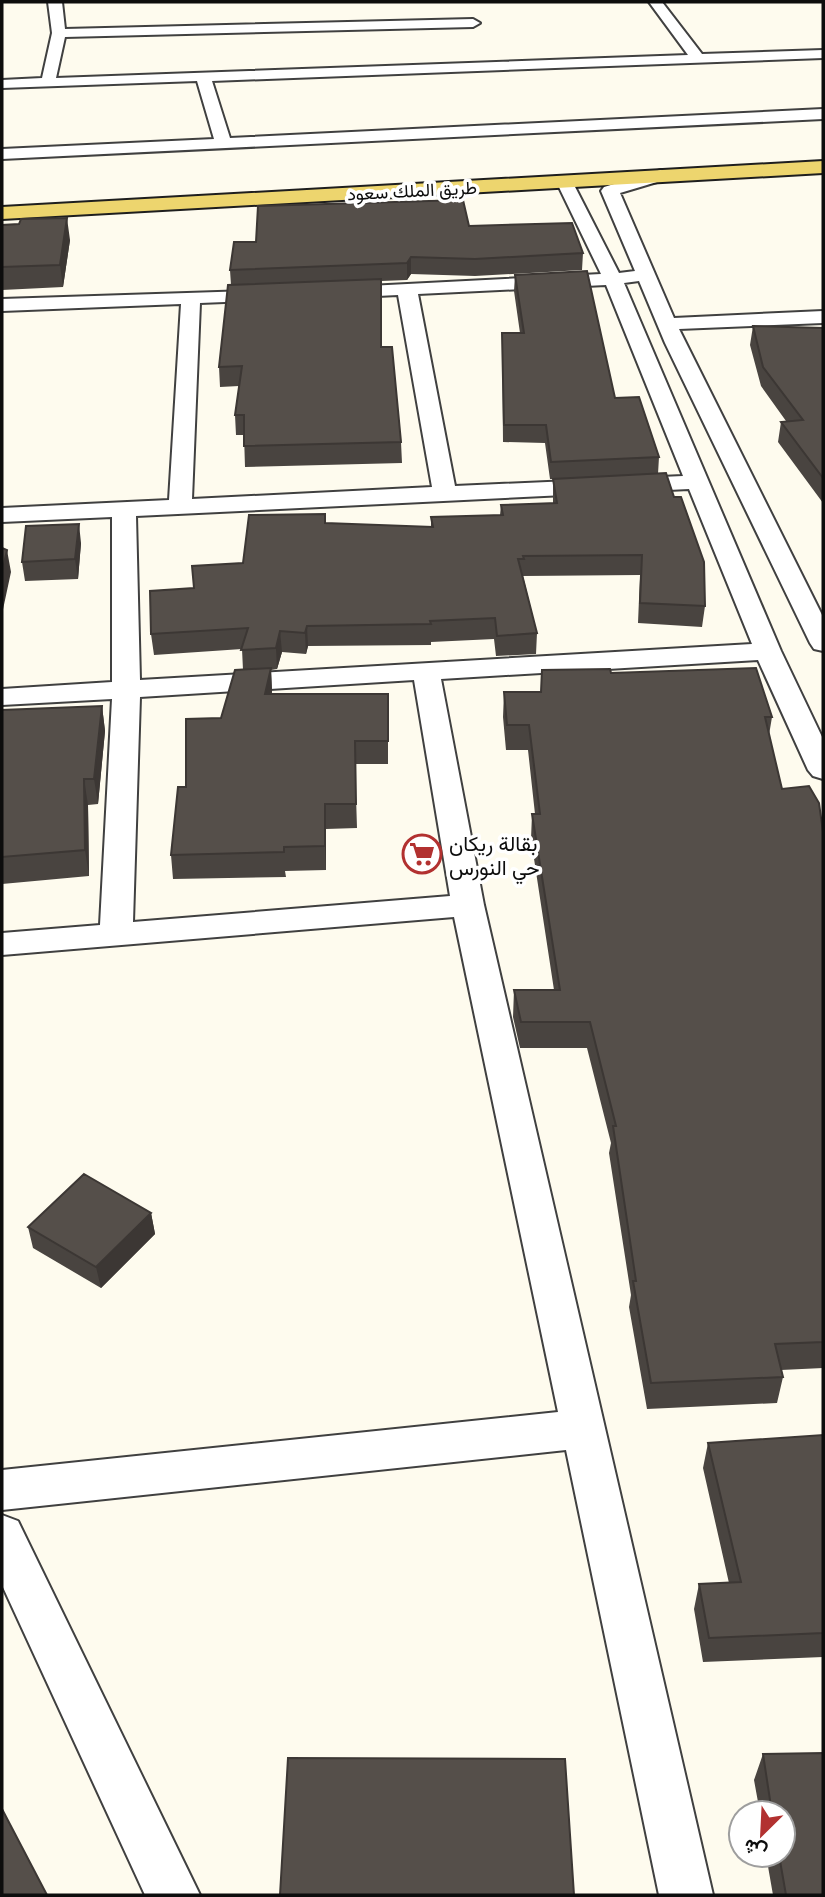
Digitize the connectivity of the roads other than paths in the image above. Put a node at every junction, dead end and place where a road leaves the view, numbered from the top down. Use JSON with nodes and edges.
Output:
{"nodes":[{"id":1,"x":655,"y":2,"type":"edge"},
{"id":2,"x":57,"y":6,"type":"edge"},
{"id":3,"x":74,"y":10,"type":"dead end"},
{"id":4,"x":473,"y":23,"type":"dead end"},
{"id":5,"x":59,"y":33,"type":"junction"},
{"id":6,"x":823,"y":54,"type":"edge"},
{"id":7,"x":698,"y":58,"type":"junction"},
{"id":8,"x":203,"y":76,"type":"junction"},
{"id":9,"x":47,"y":82,"type":"junction"},
{"id":10,"x":2,"y":83,"type":"edge"},
{"id":11,"x":823,"y":114,"type":"edge"},
{"id":12,"x":224,"y":144,"type":"junction"},
{"id":13,"x":802,"y":149,"type":"dead end"},
{"id":14,"x":2,"y":154,"type":"edge"},
{"id":15,"x":823,"y":167,"type":"edge"},
{"id":16,"x":661,"y":175,"type":"junction"},
{"id":17,"x":564,"y":181,"type":"junction"},
{"id":18,"x":2,"y":213,"type":"edge"},
{"id":19,"x":646,"y":275,"type":"junction"},
{"id":20,"x":613,"y":279,"type":"junction"},
{"id":21,"x":407,"y":289,"type":"junction"},
{"id":22,"x":312,"y":293,"type":"edge"},
{"id":23,"x":285,"y":294,"type":"edge"},
{"id":24,"x":191,"y":297,"type":"junction"},
{"id":25,"x":2,"y":304,"type":"edge"},
{"id":26,"x":823,"y":317,"type":"edge"},
{"id":27,"x":667,"y":324,"type":"junction"},
{"id":28,"x":696,"y":482,"type":"junction"},
{"id":29,"x":445,"y":493,"type":"junction"},
{"id":30,"x":180,"y":508,"type":"junction"},
{"id":31,"x":124,"y":509,"type":"junction"},
{"id":32,"x":2,"y":515,"type":"edge"},
{"id":33,"x":823,"y":643,"type":"edge"},
{"id":34,"x":768,"y":651,"type":"junction"},
{"id":35,"x":426,"y":670,"type":"junction"},
{"id":36,"x":126,"y":690,"type":"junction"},
{"id":37,"x":2,"y":697,"type":"edge"},
{"id":38,"x":823,"y":770,"type":"edge"},
{"id":39,"x":468,"y":905,"type":"junction"},
{"id":40,"x":116,"y":935,"type":"junction"},
{"id":41,"x":2,"y":944,"type":"edge"},
{"id":42,"x":582,"y":1429,"type":"junction"},
{"id":43,"x":2,"y":1490,"type":"edge"},
{"id":44,"x":2,"y":1536,"type":"edge"},
{"id":45,"x":173,"y":1895,"type":"edge"},
{"id":46,"x":685,"y":1895,"type":"edge"}],
"edges":[{"from":1,"to":7,"type":"street"},
{"from":2,"to":3,"type":"street"},
{"from":2,"to":5,"type":"street"},
{"from":4,"to":5,"type":"street"},
{"from":5,"to":9,"type":"street"},
{"from":6,"to":7,"type":"street"},
{"from":7,"to":8,"type":"street"},
{"from":8,"to":9,"type":"street"},
{"from":8,"to":12,"type":"street"},
{"from":9,"to":10,"type":"street"},
{"from":11,"to":12,"type":"street"},
{"from":12,"to":14,"type":"street"},
{"from":13,"to":17,"type":"main road"},
{"from":15,"to":16,"type":"main road","name":"طريق الملك سعود"},
{"from":16,"to":17,"type":"main road","name":"طريق الملك سعود"},
{"from":16,"to":19,"type":"street"},
{"from":17,"to":18,"type":"main road","name":"طريق الملك سعود"},
{"from":17,"to":20,"type":"street"},
{"from":19,"to":20,"type":"street"},
{"from":19,"to":27,"type":"street"},
{"from":20,"to":21,"type":"street"},
{"from":20,"to":28,"type":"street"},
{"from":21,"to":22,"type":"street"},
{"from":21,"to":29,"type":"street"},
{"from":23,"to":24,"type":"street"},
{"from":24,"to":25,"type":"street"},
{"from":24,"to":30,"type":"street"},
{"from":26,"to":27,"type":"street"},
{"from":27,"to":33,"type":"street"},
{"from":28,"to":29,"type":"street"},
{"from":28,"to":34,"type":"street"},
{"from":29,"to":30,"type":"street"},
{"from":30,"to":31,"type":"street"},
{"from":31,"to":32,"type":"street"},
{"from":31,"to":36,"type":"street"},
{"from":34,"to":35,"type":"street"},
{"from":34,"to":38,"type":"street"},
{"from":35,"to":36,"type":"street"},
{"from":35,"to":39,"type":"street"},
{"from":36,"to":37,"type":"street"},
{"from":36,"to":40,"type":"street"},
{"from":39,"to":40,"type":"street"},
{"from":39,"to":42,"type":"street"},
{"from":40,"to":41,"type":"street"},
{"from":42,"to":43,"type":"street"},
{"from":42,"to":46,"type":"street"},
{"from":44,"to":45,"type":"street"}]}
